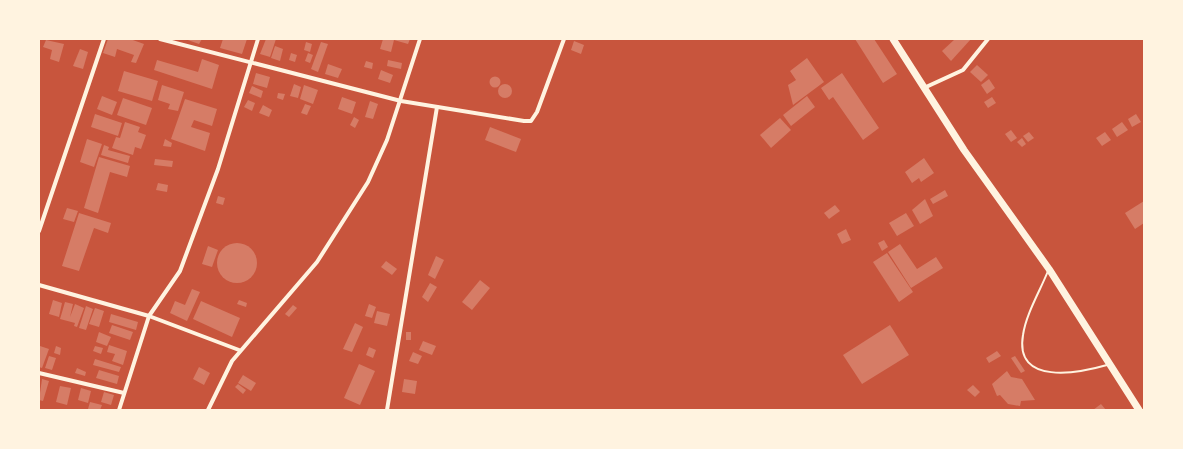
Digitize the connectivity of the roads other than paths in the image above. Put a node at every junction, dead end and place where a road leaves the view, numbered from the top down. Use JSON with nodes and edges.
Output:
{"nodes":[{"id":1,"x":104,"y":39,"type":"edge"},
{"id":2,"x":160,"y":39,"type":"edge"},
{"id":3,"x":258,"y":39,"type":"edge"},
{"id":4,"x":420,"y":39,"type":"edge"},
{"id":5,"x":564,"y":39,"type":"edge"},
{"id":6,"x":893,"y":39,"type":"edge"},
{"id":7,"x":988,"y":39,"type":"edge"},
{"id":8,"x":250,"y":63,"type":"junction"},
{"id":9,"x":926,"y":87,"type":"junction"},
{"id":10,"x":402,"y":101,"type":"junction"},
{"id":11,"x":436,"y":107,"type":"junction"},
{"id":12,"x":39,"y":231,"type":"edge"},
{"id":13,"x":1049,"y":269,"type":"junction"},
{"id":14,"x":39,"y":285,"type":"edge"},
{"id":15,"x":149,"y":316,"type":"junction"},
{"id":16,"x":239,"y":350,"type":"junction"},
{"id":17,"x":1111,"y":364,"type":"junction"},
{"id":18,"x":39,"y":372,"type":"edge"},
{"id":19,"x":124,"y":394,"type":"junction"},
{"id":20,"x":118,"y":410,"type":"edge"},
{"id":21,"x":208,"y":410,"type":"edge"},
{"id":22,"x":387,"y":410,"type":"edge"},
{"id":23,"x":1138,"y":410,"type":"edge"}],
"edges":[{"from":1,"to":12,"type":"street"},
{"from":2,"to":8,"type":"street"},
{"from":3,"to":8,"type":"street"},
{"from":4,"to":10,"type":"street"},
{"from":5,"to":11,"type":"street"},
{"from":6,"to":9,"type":"highway"},
{"from":7,"to":9,"type":"street"},
{"from":8,"to":10,"type":"street"},
{"from":8,"to":15,"type":"street"},
{"from":9,"to":13,"type":"highway"},
{"from":10,"to":11,"type":"street"},
{"from":10,"to":16,"type":"street"},
{"from":11,"to":22,"type":"street"},
{"from":13,"to":17,"type":"highway"},
{"from":13,"to":17,"type":"lane"},
{"from":14,"to":15,"type":"street"},
{"from":15,"to":16,"type":"street"},
{"from":15,"to":19,"type":"street"},
{"from":16,"to":21,"type":"street"},
{"from":17,"to":23,"type":"highway"},
{"from":18,"to":19,"type":"street"},
{"from":19,"to":20,"type":"street"}]}
